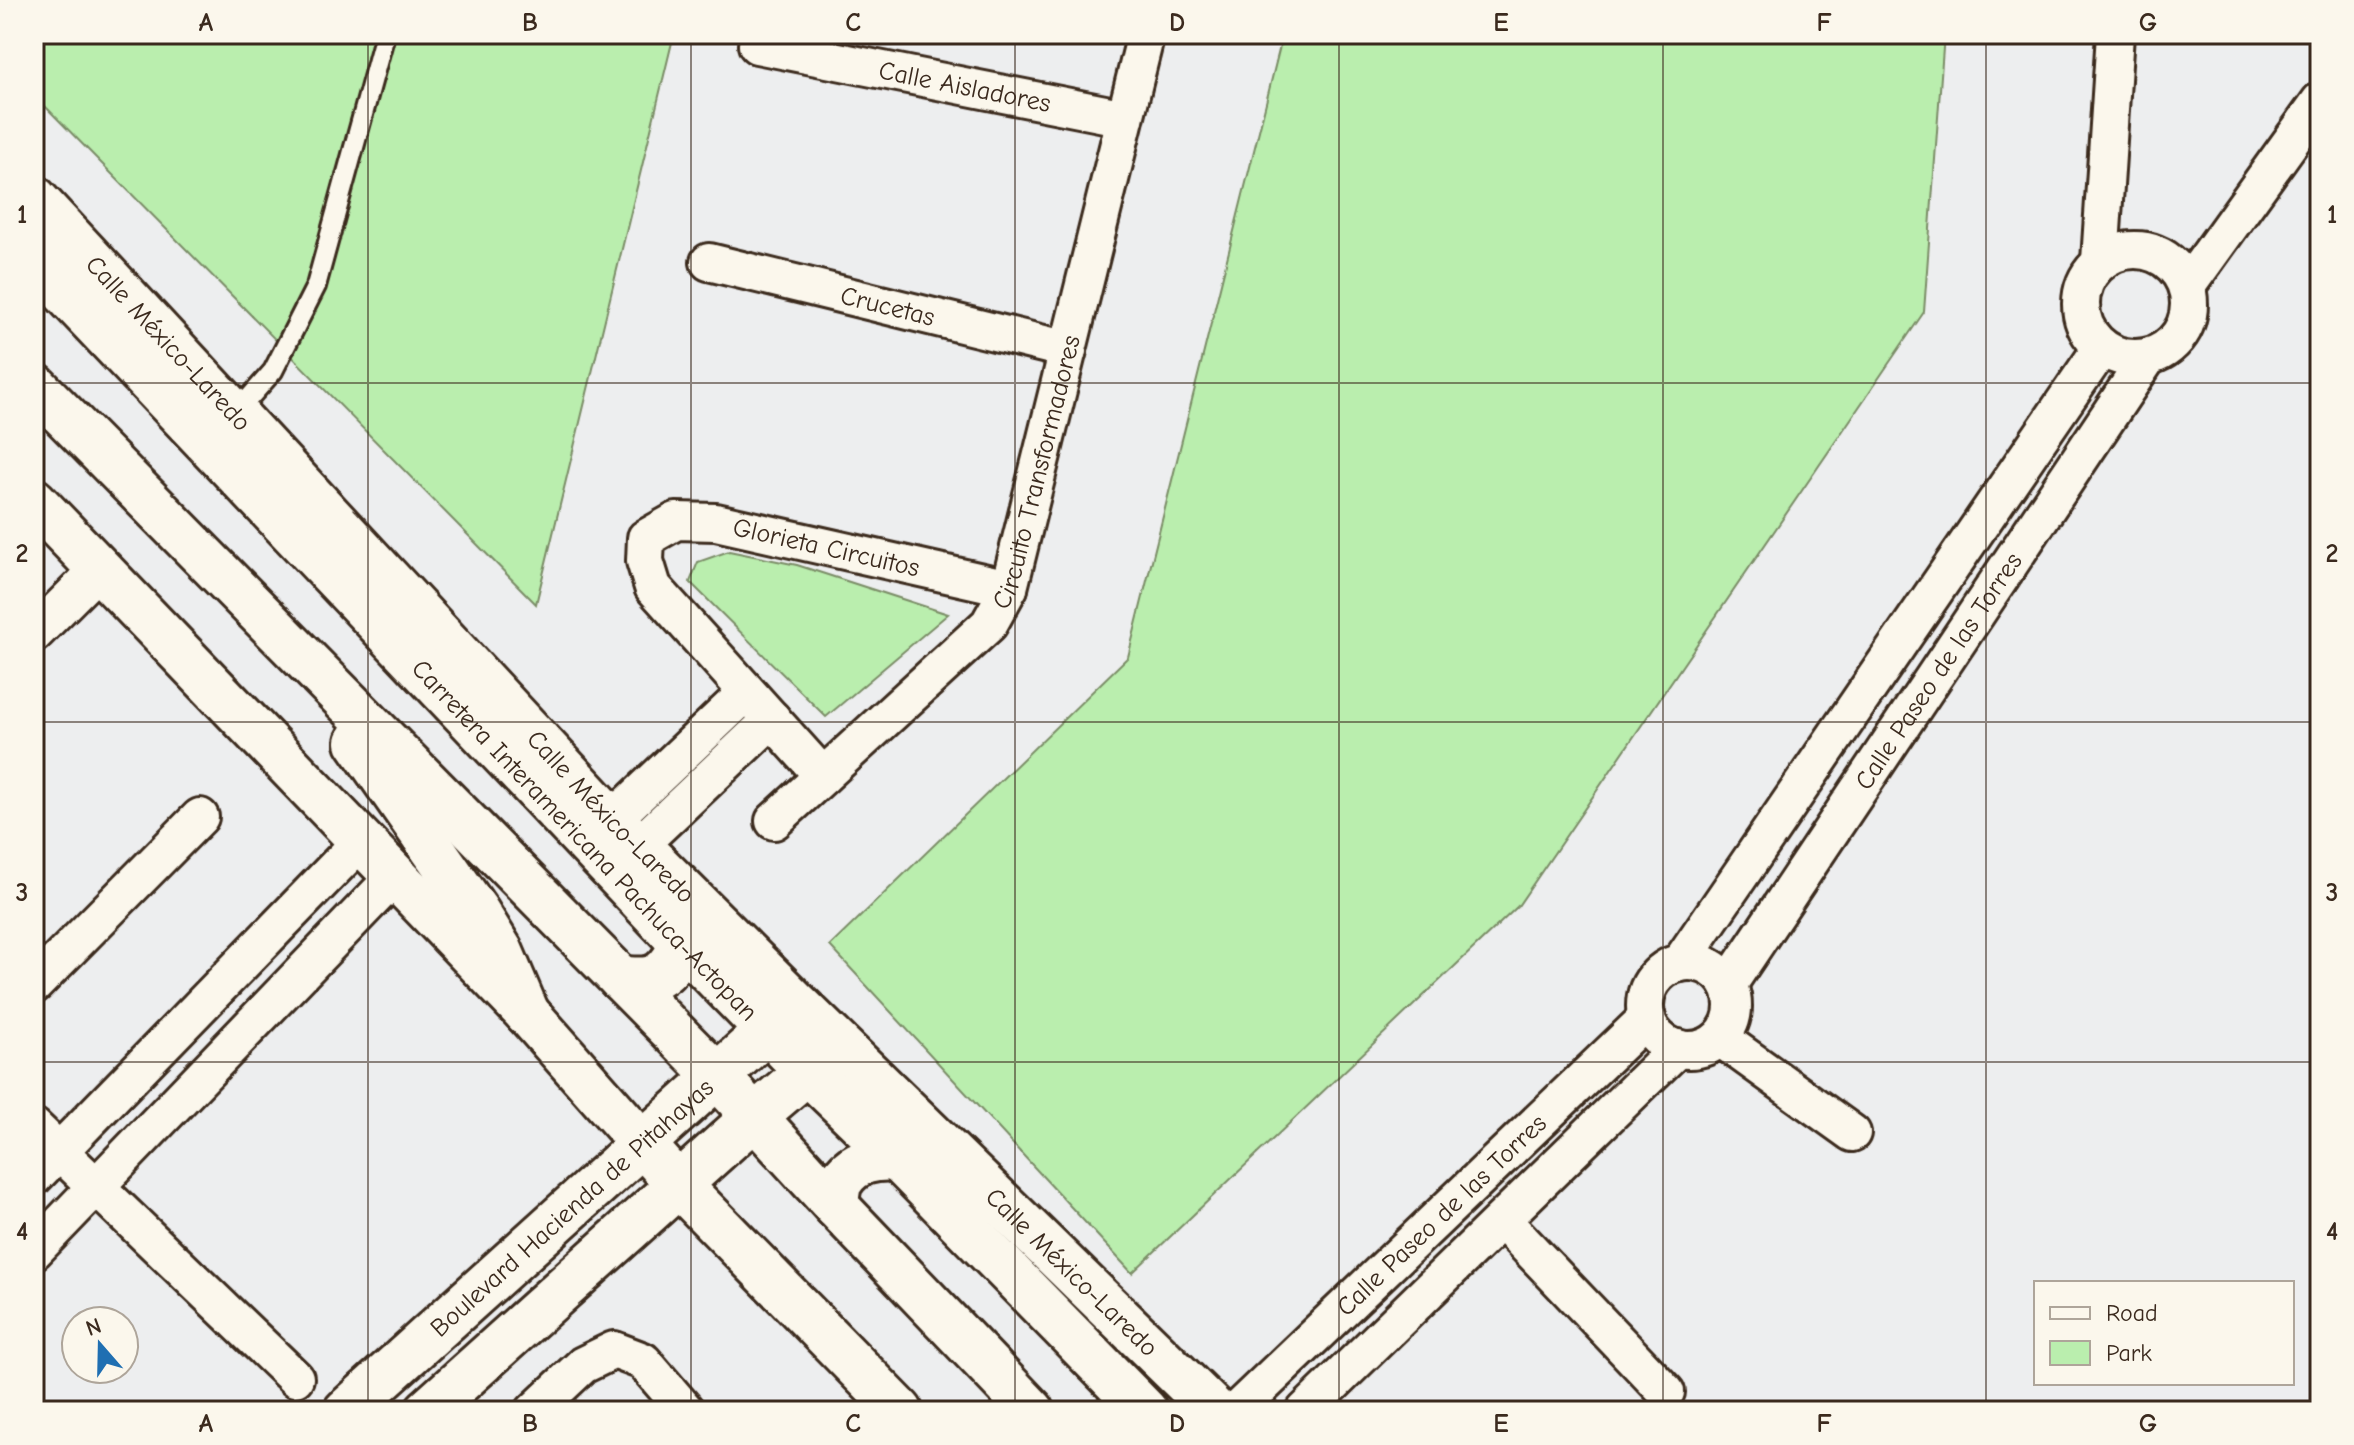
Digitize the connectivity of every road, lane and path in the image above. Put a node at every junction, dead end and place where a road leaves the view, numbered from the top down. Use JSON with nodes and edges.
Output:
{"nodes":[{"id":1,"x":385,"y":34,"type":"edge"},
{"id":2,"x":1146,"y":34,"type":"edge"},
{"id":3,"x":2115,"y":34,"type":"edge"},
{"id":4,"x":757,"y":45,"type":"dead end"},
{"id":5,"x":2320,"y":101,"type":"edge"},
{"id":6,"x":1125,"y":118,"type":"junction"},
{"id":7,"x":34,"y":198,"type":"edge"},
{"id":8,"x":2100,"y":261,"type":"junction"},
{"id":9,"x":709,"y":262,"type":"dead end"},
{"id":10,"x":44,"y":270,"type":"edge"},
{"id":11,"x":2187,"y":286,"type":"junction"},
{"id":12,"x":2102,"y":347,"type":"junction"},
{"id":13,"x":1068,"y":350,"type":"junction"},
{"id":14,"x":2148,"y":357,"type":"junction"},
{"id":15,"x":193,"y":371,"type":"junction"},
{"id":16,"x":34,"y":385,"type":"edge"},
{"id":17,"x":234,"y":415,"type":"junction"},
{"id":18,"x":34,"y":501,"type":"edge"},
{"id":19,"x":99,"y":569,"type":"junction"},
{"id":20,"x":1009,"y":588,"type":"junction"},
{"id":21,"x":34,"y":634,"type":"edge"},
{"id":22,"x":295,"y":651,"type":"junction"},
{"id":23,"x":746,"y":693,"type":"junction"},
{"id":24,"x":772,"y":719,"type":"junction"},
{"id":25,"x":823,"y":776,"type":"junction"},
{"id":26,"x":200,"y":817,"type":"dead end"},
{"id":27,"x":774,"y":821,"type":"dead end"},
{"id":28,"x":625,"y":833,"type":"junction"},
{"id":29,"x":361,"y":841,"type":"junction"},
{"id":30,"x":395,"y":876,"type":"junction"},
{"id":31,"x":688,"y":923,"type":"junction"},
{"id":32,"x":1680,"y":963,"type":"junction"},
{"id":33,"x":621,"y":979,"type":"junction"},
{"id":34,"x":34,"y":985,"type":"edge"},
{"id":35,"x":1728,"y":985,"type":"junction"},
{"id":36,"x":527,"y":1013,"type":"junction"},
{"id":37,"x":781,"y":1016,"type":"junction"},
{"id":38,"x":1647,"y":1018,"type":"junction"},
{"id":39,"x":1720,"y":1038,"type":"junction"},
{"id":40,"x":1678,"y":1048,"type":"junction"},
{"id":41,"x":823,"y":1058,"type":"junction"},
{"id":42,"x":717,"y":1076,"type":"junction"},
{"id":43,"x":755,"y":1116,"type":"junction"},
{"id":44,"x":1852,"y":1133,"type":"dead end"},
{"id":45,"x":46,"y":1139,"type":"edge"},
{"id":46,"x":642,"y":1143,"type":"junction"},
{"id":47,"x":898,"y":1159,"type":"junction"},
{"id":48,"x":34,"y":1177,"type":"edge"},
{"id":49,"x":679,"y":1185,"type":"junction"},
{"id":50,"x":97,"y":1186,"type":"junction"},
{"id":51,"x":836,"y":1206,"type":"junction"},
{"id":52,"x":1502,"y":1220,"type":"junction"},
{"id":53,"x":34,"y":1251,"type":"edge"},
{"id":54,"x":1327,"y":1326,"type":"junction"},
{"id":55,"x":1358,"y":1361,"type":"junction"},
{"id":56,"x":295,"y":1378,"type":"dead end"},
{"id":57,"x":1666,"y":1392,"type":"dead end"},
{"id":58,"x":346,"y":1411,"type":"edge"},
{"id":59,"x":427,"y":1411,"type":"edge"},
{"id":60,"x":534,"y":1411,"type":"edge"},
{"id":61,"x":686,"y":1411,"type":"edge"},
{"id":62,"x":900,"y":1411,"type":"edge"},
{"id":63,"x":1032,"y":1411,"type":"edge"},
{"id":64,"x":1145,"y":1411,"type":"edge"},
{"id":65,"x":1215,"y":1411,"type":"edge"},
{"id":66,"x":1236,"y":1411,"type":"edge"},
{"id":67,"x":1305,"y":1411,"type":"edge"}],
"edges":[{"from":1,"to":17,"type":"lane"},
{"from":2,"to":6,"type":"street","name":"Circuito Transformadores"},
{"from":3,"to":8,"type":"street"},
{"from":4,"to":6,"type":"street","name":"Calle Aisladores"},
{"from":5,"to":11,"type":"street"},
{"from":6,"to":13,"type":"street","name":"Circuito Transformadores"},
{"from":7,"to":15,"type":"street","name":"Calle México-Laredo"},
{"from":8,"to":11,"type":"street"},
{"from":8,"to":12,"type":"street"},
{"from":9,"to":13,"type":"street","name":"Crucetas"},
{"from":10,"to":15,"type":"street"},
{"from":10,"to":31,"type":"street","name":"Carretera Interamericana Pachuca-Actopan"},
{"from":11,"to":14,"type":"street"},
{"from":12,"to":14,"type":"street"},
{"from":12,"to":32,"type":"street","name":"Calle Paseo de las Torres"},
{"from":13,"to":20,"type":"street","name":"Circuito Transformadores"},
{"from":14,"to":35,"type":"street","name":"Calle Paseo de las Torres"},
{"from":15,"to":17,"type":"street","name":"Calle México-Laredo"},
{"from":16,"to":22,"type":"street"},
{"from":17,"to":28,"type":"street","name":"Calle México-Laredo"},
{"from":18,"to":19,"type":"street"},
{"from":19,"to":21,"type":"street"},
{"from":19,"to":29,"type":"street"},
{"from":20,"to":23,"type":"street","name":"Glorieta Circuitos"},
{"from":20,"to":25,"type":"street","name":"Circuito Transformadores"},
{"from":22,"to":33,"type":"street"},
{"from":22,"to":36,"type":"street"},
{"from":23,"to":24,"type":"street"},
{"from":23,"to":28,"type":"street"},
{"from":24,"to":25,"type":"street"},
{"from":24,"to":28,"type":"street"},
{"from":25,"to":27,"type":"street","name":"Circuito Transformadores"},
{"from":26,"to":34,"type":"street"},
{"from":28,"to":31,"type":"street","name":"Calle México-Laredo"},
{"from":29,"to":30,"type":"street"},
{"from":29,"to":45,"type":"street"},
{"from":30,"to":36,"type":"street"},
{"from":30,"to":50,"type":"street"},
{"from":31,"to":33,"type":"street"},
{"from":31,"to":37,"type":"street","name":"Carretera Interamericana Pachuca-Actopan"},
{"from":32,"to":35,"type":"street"},
{"from":32,"to":38,"type":"street"},
{"from":33,"to":42,"type":"street"},
{"from":35,"to":39,"type":"street"},
{"from":36,"to":46,"type":"street"},
{"from":37,"to":41,"type":"street","name":"Carretera Interamericana Pachuca-Actopan"},
{"from":37,"to":42,"type":"street","name":"Boulevard Hacienda de Pitahayas"},
{"from":38,"to":40,"type":"street"},
{"from":38,"to":54,"type":"street","name":"Calle Paseo de las Torres"},
{"from":39,"to":40,"type":"street"},
{"from":39,"to":44,"type":"street"},
{"from":40,"to":52,"type":"street","name":"Calle Paseo de las Torres"},
{"from":41,"to":43,"type":"street"},
{"from":41,"to":47,"type":"street","name":"Carretera Interamericana Pachuca-Actopan"},
{"from":41,"to":65,"type":"street","name":"Calle México-Laredo"},
{"from":42,"to":43,"type":"street"},
{"from":42,"to":46,"type":"street","name":"Boulevard Hacienda de Pitahayas"},
{"from":43,"to":49,"type":"street"},
{"from":43,"to":51,"type":"street"},
{"from":45,"to":48,"type":"street"},
{"from":45,"to":50,"type":"street"},
{"from":46,"to":49,"type":"street"},
{"from":46,"to":58,"type":"street","name":"Boulevard Hacienda de Pitahayas"},
{"from":47,"to":51,"type":"street"},
{"from":47,"to":64,"type":"street","name":"Carretera Interamericana Pachuca-Actopan"},
{"from":49,"to":59,"type":"street"},
{"from":49,"to":62,"type":"street"},
{"from":50,"to":53,"type":"street"},
{"from":50,"to":56,"type":"street"},
{"from":51,"to":63,"type":"street"},
{"from":52,"to":55,"type":"street","name":"Calle Paseo de las Torres"},
{"from":52,"to":57,"type":"street"},
{"from":54,"to":55,"type":"street"},
{"from":54,"to":66,"type":"street","name":"Calle Paseo de las Torres"},
{"from":55,"to":67,"type":"street","name":"Calle Paseo de las Torres"},
{"from":60,"to":61,"type":"street"}]}
